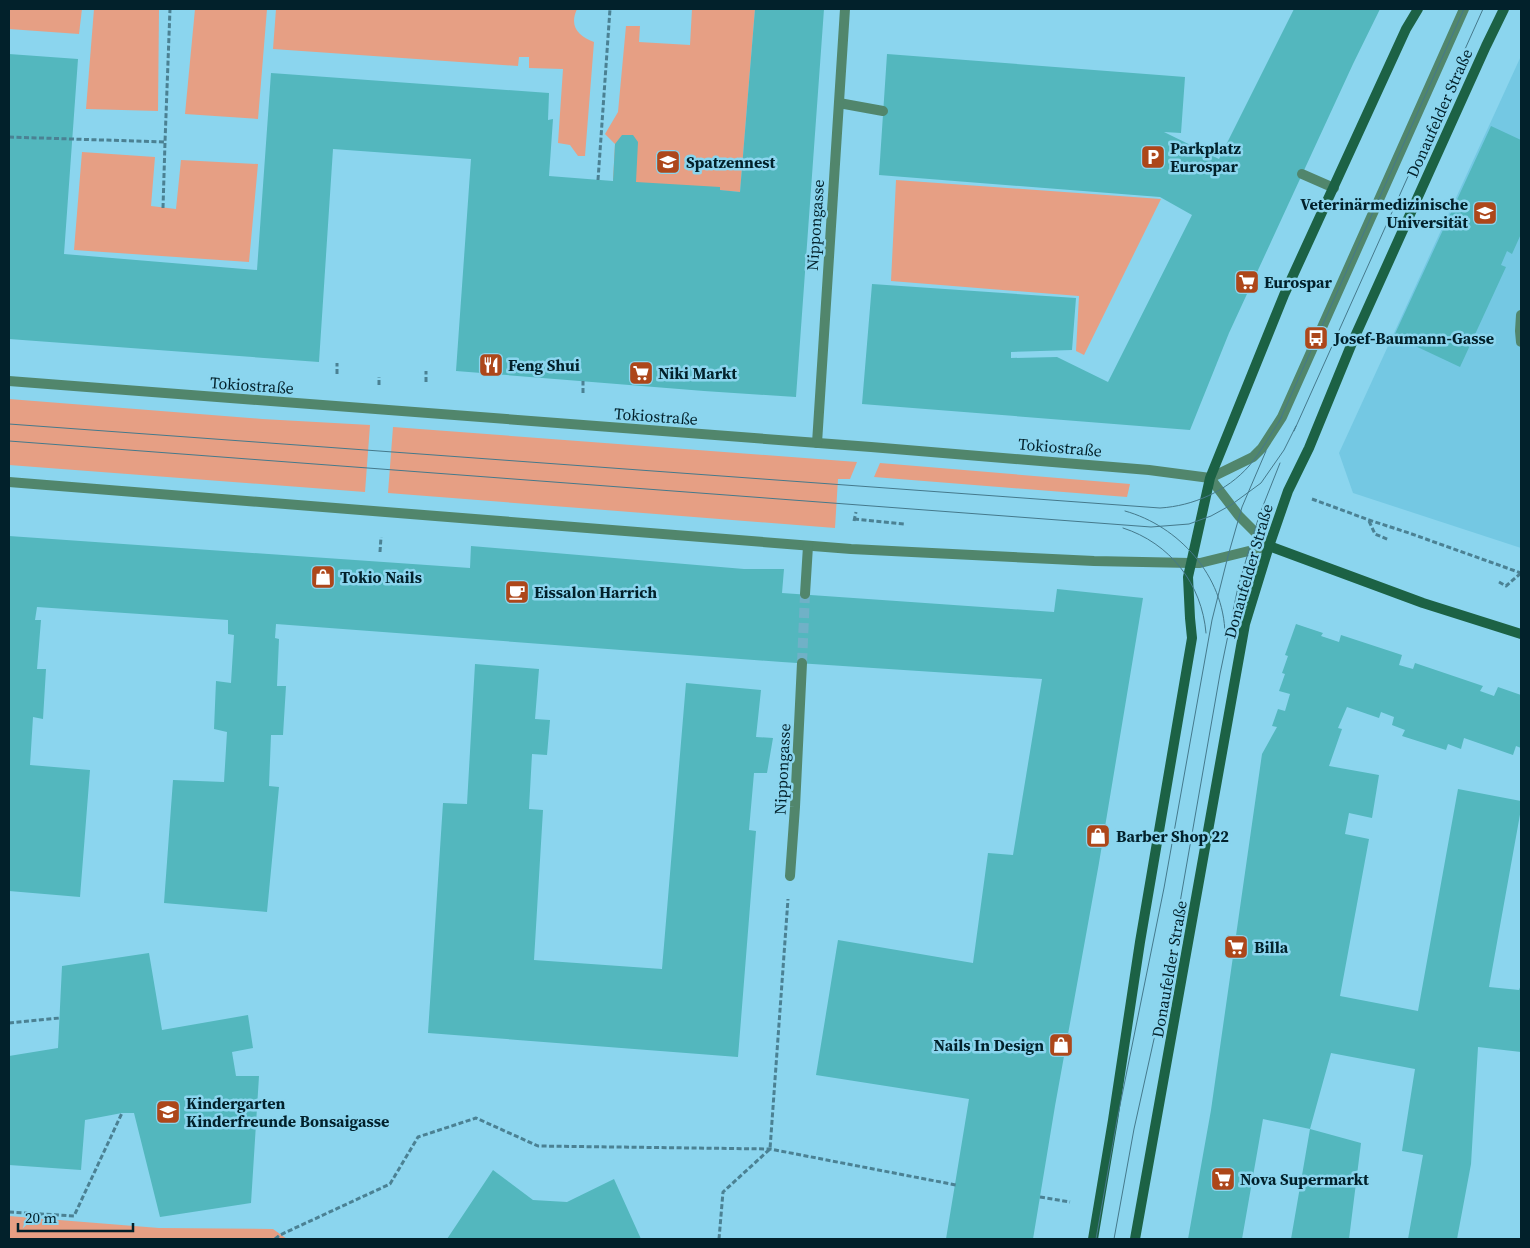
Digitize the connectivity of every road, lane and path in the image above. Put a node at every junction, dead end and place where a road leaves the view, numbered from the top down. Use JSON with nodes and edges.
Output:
{"nodes":[{"id":1,"x":170,"y":9,"type":"edge"},
{"id":2,"x":610,"y":9,"type":"edge"},
{"id":3,"x":845,"y":9,"type":"edge"},
{"id":4,"x":1418,"y":9,"type":"edge"},
{"id":5,"x":1464,"y":9,"type":"edge"},
{"id":6,"x":1504,"y":9,"type":"edge"},
{"id":7,"x":838,"y":102,"type":"junction"},
{"id":8,"x":883,"y":111,"type":"dead end"},
{"id":9,"x":9,"y":138,"type":"edge"},
{"id":10,"x":165,"y":142,"type":"junction"},
{"id":11,"x":1302,"y":174,"type":"dead end"},
{"id":12,"x":598,"y":180,"type":"dead end"},
{"id":13,"x":1334,"y":188,"type":"junction"},
{"id":14,"x":163,"y":208,"type":"dead end"},
{"id":15,"x":1521,"y":315,"type":"edge"},
{"id":16,"x":1521,"y":342,"type":"edge"},
{"id":17,"x":337,"y":363,"type":"dead end"},
{"id":18,"x":426,"y":371,"type":"dead end"},
{"id":19,"x":336,"y":374,"type":"dead end"},
{"id":20,"x":9,"y":381,"type":"edge"},
{"id":21,"x":583,"y":381,"type":"dead end"},
{"id":22,"x":426,"y":382,"type":"dead end"},
{"id":23,"x":583,"y":393,"type":"dead end"},
{"id":24,"x":817,"y":443,"type":"junction"},
{"id":25,"x":1210,"y":478,"type":"junction"},
{"id":26,"x":9,"y":482,"type":"edge"},
{"id":27,"x":1316,"y":500,"type":"dead end"},
{"id":28,"x":856,"y":512,"type":"dead end"},
{"id":29,"x":1369,"y":520,"type":"junction"},
{"id":30,"x":853,"y":529,"type":"dead end"},
{"id":31,"x":1389,"y":540,"type":"dead end"},
{"id":32,"x":808,"y":546,"type":"junction"},
{"id":33,"x":1269,"y":546,"type":"junction"},
{"id":34,"x":1191,"y":563,"type":"junction"},
{"id":35,"x":1521,"y":573,"type":"edge"},
{"id":36,"x":1499,"y":582,"type":"dead end"},
{"id":37,"x":805,"y":594,"type":"tunnel mouth"},
{"id":38,"x":1521,"y":634,"type":"edge"},
{"id":39,"x":802,"y":663,"type":"tunnel mouth"},
{"id":40,"x":790,"y":876,"type":"joint"},
{"id":41,"x":60,"y":1018,"type":"dead end"},
{"id":42,"x":9,"y":1023,"type":"edge"},
{"id":43,"x":122,"y":1114,"type":"dead end"},
{"id":44,"x":770,"y":1149,"type":"junction"},
{"id":45,"x":956,"y":1185,"type":"dead end"},
{"id":46,"x":1040,"y":1197,"type":"dead end"},
{"id":47,"x":1070,"y":1202,"type":"dead end"},
{"id":48,"x":9,"y":1212,"type":"edge"},
{"id":49,"x":275,"y":1239,"type":"edge"},
{"id":50,"x":718,"y":1239,"type":"edge"},
{"id":51,"x":1094,"y":1239,"type":"edge"},
{"id":52,"x":1135,"y":1239,"type":"edge"}],
"edges":[{"from":1,"to":10,"type":"path"},
{"from":2,"to":12,"type":"path"},
{"from":3,"to":7,"type":"street","name":"Nippongasse"},
{"from":4,"to":13,"type":"main road","name":"Donaufelder Straße"},
{"from":5,"to":25,"type":"street","name":"Donaufelder Straße"},
{"from":6,"to":33,"type":"main road","name":"Donaufelder Straße"},
{"from":7,"to":8,"type":"street"},
{"from":7,"to":24,"type":"street","name":"Nippongasse"},
{"from":9,"to":10,"type":"path"},
{"from":10,"to":14,"type":"path"},
{"from":11,"to":13,"type":"street"},
{"from":13,"to":25,"type":"main road","name":"Donaufelder Straße"},
{"from":15,"to":16,"type":"street"},
{"from":17,"to":19,"type":"path"},
{"from":18,"to":22,"type":"path"},
{"from":20,"to":24,"type":"street","name":"Tokiostraße"},
{"from":21,"to":23,"type":"path"},
{"from":24,"to":25,"type":"street","name":"Tokiostraße"},
{"from":25,"to":33,"type":"street"},
{"from":25,"to":34,"type":"main road","name":"Donaufelder Straße"},
{"from":26,"to":32,"type":"street"},
{"from":27,"to":29,"type":"path"},
{"from":28,"to":30,"type":"path"},
{"from":29,"to":31,"type":"path"},
{"from":29,"to":35,"type":"path"},
{"from":32,"to":34,"type":"street"},
{"from":32,"to":37,"type":"street"},
{"from":33,"to":34,"type":"street"},
{"from":33,"to":38,"type":"main road"},
{"from":33,"to":52,"type":"main road","name":"Donaufelder Straße"},
{"from":34,"to":51,"type":"main road","name":"Donaufelder Straße"},
{"from":35,"to":36,"type":"path"},
{"from":39,"to":40,"type":"street","name":"Nippongasse"},
{"from":40,"to":44,"type":"path"},
{"from":41,"to":42,"type":"path"},
{"from":43,"to":48,"type":"path"},
{"from":44,"to":45,"type":"path"},
{"from":44,"to":49,"type":"path"},
{"from":44,"to":50,"type":"path"},
{"from":46,"to":47,"type":"path"}]}
